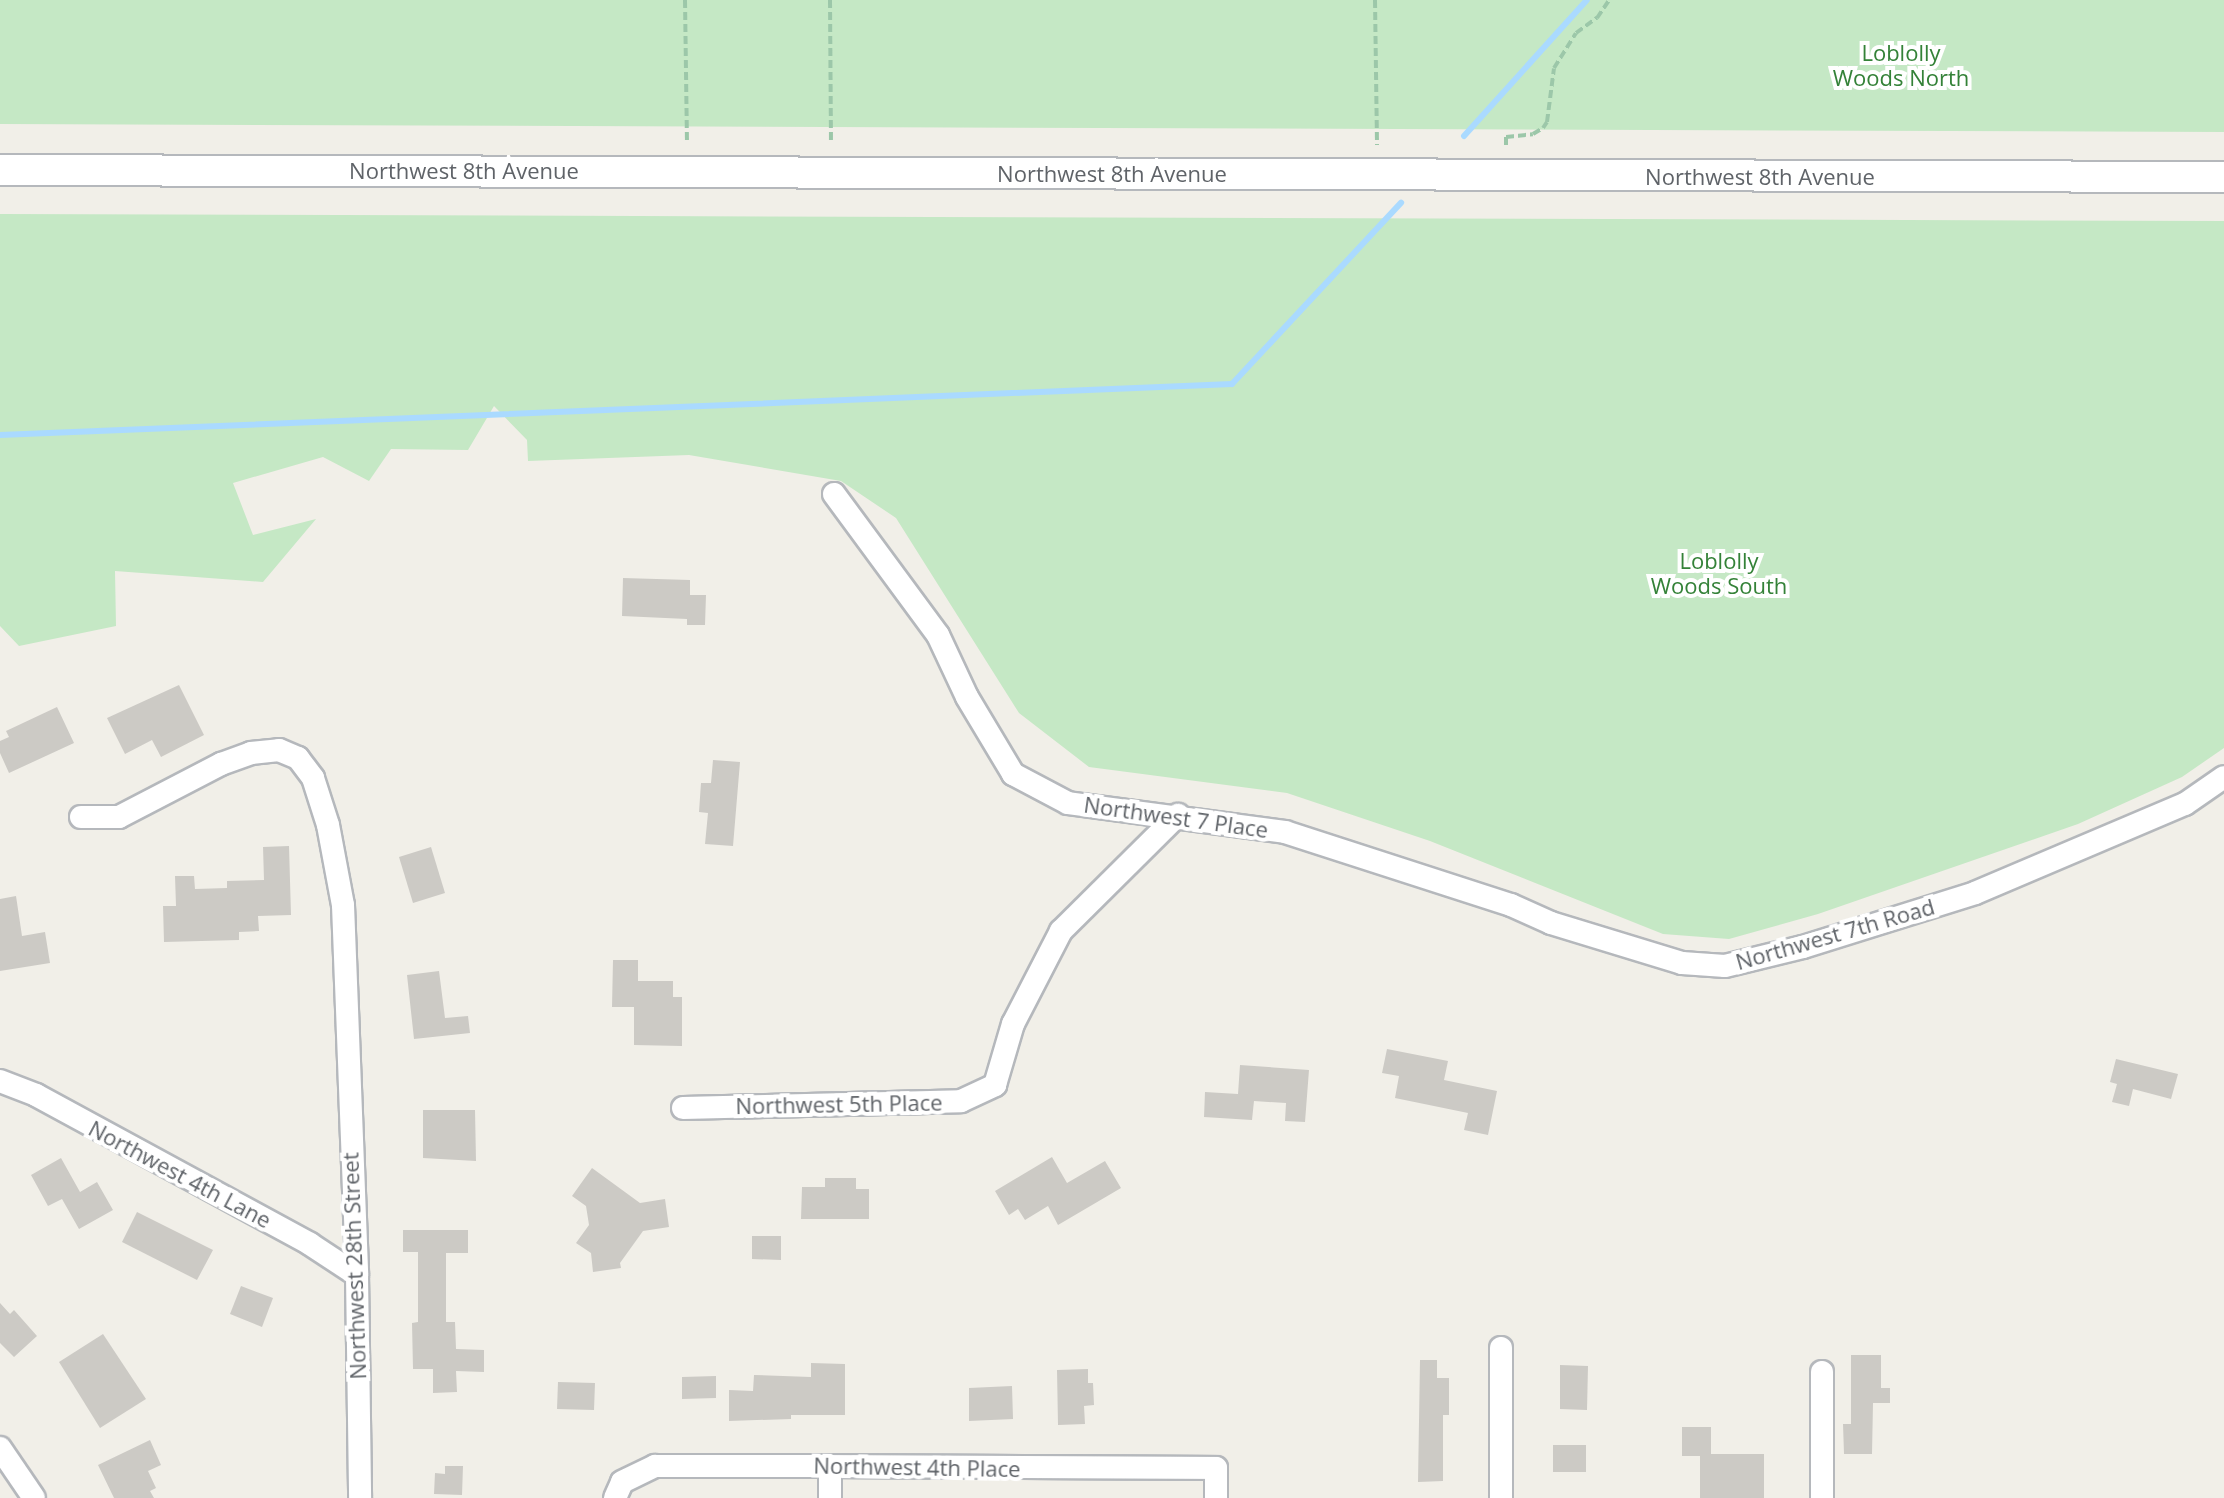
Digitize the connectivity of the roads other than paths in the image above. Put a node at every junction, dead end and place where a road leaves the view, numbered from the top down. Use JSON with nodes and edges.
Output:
{"nodes":[{"id":1,"x":0,"y":170,"type":"edge"},
{"id":2,"x":2224,"y":177,"type":"edge"},
{"id":3,"x":834,"y":494,"type":"dead end"},
{"id":4,"x":2224,"y":777,"type":"edge"},
{"id":5,"x":1178,"y":815,"type":"junction"},
{"id":6,"x":81,"y":817,"type":"dead end"},
{"id":7,"x":1432,"y":878,"type":"joint"},
{"id":8,"x":0,"y":1081,"type":"edge"},
{"id":9,"x":683,"y":1108,"type":"dead end"},
{"id":10,"x":357,"y":1275,"type":"junction"},
{"id":11,"x":1501,"y":1348,"type":"dead end"},
{"id":12,"x":1822,"y":1372,"type":"dead end"},
{"id":13,"x":0,"y":1448,"type":"edge"},
{"id":14,"x":830,"y":1466,"type":"junction"},
{"id":15,"x":618,"y":1490,"type":"edge"},
{"id":16,"x":34,"y":1498,"type":"edge"},
{"id":17,"x":360,"y":1498,"type":"edge"},
{"id":18,"x":830,"y":1498,"type":"edge"},
{"id":19,"x":1216,"y":1498,"type":"edge"},
{"id":20,"x":1501,"y":1498,"type":"edge"},
{"id":21,"x":1822,"y":1498,"type":"edge"}],
"edges":[{"from":1,"to":2,"type":"street","name":"Northwest 8th Avenue"},
{"from":3,"to":5,"type":"street","name":"Northwest 7 Place"},
{"from":4,"to":7,"type":"street","name":"Northwest 7th Road"},
{"from":5,"to":7,"type":"street","name":"Northwest 7 Place"},
{"from":5,"to":9,"type":"street","name":"Northwest 5th Place"},
{"from":6,"to":10,"type":"street","name":"Northwest 28th Street"},
{"from":8,"to":10,"type":"street","name":"Northwest 4th Lane"},
{"from":10,"to":17,"type":"street","name":"Northwest 28th Street"},
{"from":11,"to":20,"type":"street"},
{"from":12,"to":21,"type":"street"},
{"from":13,"to":16,"type":"street"},
{"from":14,"to":15,"type":"street","name":"Northwest 4th Place"},
{"from":14,"to":18,"type":"street"},
{"from":14,"to":19,"type":"street","name":"Northwest 4th Place"}]}
